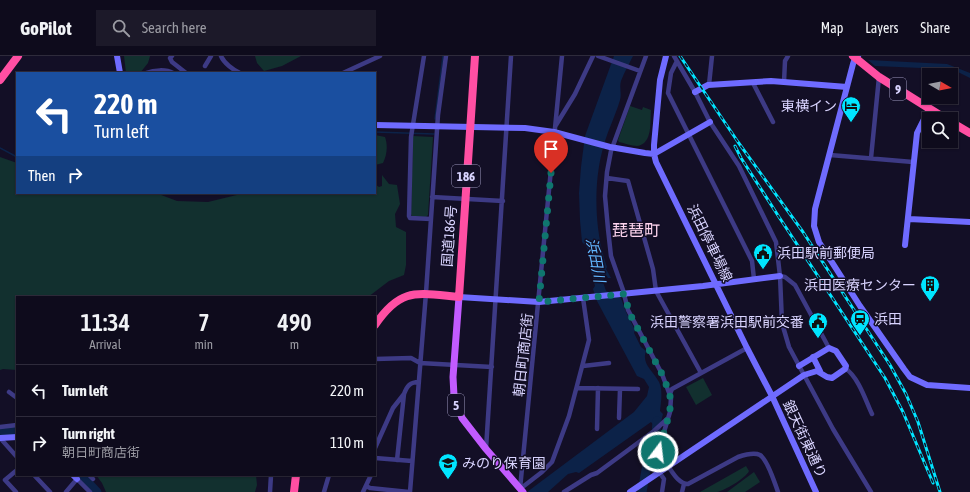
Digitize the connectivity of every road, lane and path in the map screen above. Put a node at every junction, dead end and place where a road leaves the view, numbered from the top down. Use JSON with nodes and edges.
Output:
{"nodes":[{"id":1,"x":11,"y":56,"type":"edge"},
{"id":2,"x":18,"y":56,"type":"edge"},
{"id":3,"x":117,"y":56,"type":"edge"},
{"id":4,"x":172,"y":56,"type":"edge"},
{"id":5,"x":211,"y":56,"type":"edge"},
{"id":6,"x":221,"y":56,"type":"edge"},
{"id":7,"x":380,"y":56,"type":"edge"},
{"id":8,"x":424,"y":56,"type":"edge"},
{"id":9,"x":446,"y":56,"type":"edge"},
{"id":10,"x":474,"y":56,"type":"edge"},
{"id":11,"x":511,"y":56,"type":"edge"},
{"id":12,"x":562,"y":56,"type":"edge"},
{"id":13,"x":593,"y":56,"type":"edge"},
{"id":14,"x":598,"y":56,"type":"edge"},
{"id":15,"x":646,"y":56,"type":"edge"},
{"id":16,"x":666,"y":56,"type":"edge"},
{"id":17,"x":674,"y":56,"type":"edge"},
{"id":18,"x":712,"y":56,"type":"edge"},
{"id":19,"x":788,"y":56,"type":"edge"},
{"id":20,"x":856,"y":57,"type":"edge"},
{"id":21,"x":677,"y":62,"type":"junction"},
{"id":22,"x":204,"y":66,"type":"dead end"},
{"id":23,"x":0,"y":71,"type":"edge"},
{"id":24,"x":639,"y":71,"type":"junction"},
{"id":25,"x":120,"y":72,"type":"edge"},
{"id":26,"x":148,"y":72,"type":"edge"},
{"id":27,"x":167,"y":72,"type":"edge"},
{"id":28,"x":185,"y":72,"type":"edge"},
{"id":29,"x":237,"y":72,"type":"edge"},
{"id":30,"x":345,"y":72,"type":"edge"},
{"id":31,"x":879,"y":77,"type":"junction"},
{"id":32,"x":0,"y":80,"type":"edge"},
{"id":33,"x":784,"y":82,"type":"junction"},
{"id":34,"x":753,"y":83,"type":"junction"},
{"id":35,"x":709,"y":85,"type":"junction"},
{"id":36,"x":847,"y":87,"type":"junction"},
{"id":37,"x":695,"y":92,"type":"junction"},
{"id":38,"x":929,"y":109,"type":"junction"},
{"id":39,"x":934,"y":112,"type":"edge"},
{"id":40,"x":710,"y":122,"type":"junction"},
{"id":41,"x":773,"y":122,"type":"dead end"},
{"id":42,"x":376,"y":125,"type":"edge"},
{"id":43,"x":555,"y":125,"type":"junction"},
{"id":44,"x":412,"y":126,"type":"junction"},
{"id":45,"x":958,"y":126,"type":"edge"},
{"id":46,"x":437,"y":127,"type":"junction"},
{"id":47,"x":469,"y":127,"type":"junction"},
{"id":48,"x":507,"y":127,"type":"junction"},
{"id":49,"x":554,"y":132,"type":"junction"},
{"id":50,"x":970,"y":133,"type":"edge"},
{"id":51,"x":689,"y":134,"type":"junction"},
{"id":52,"x":612,"y":147,"type":"junction"},
{"id":53,"x":654,"y":154,"type":"junction"},
{"id":54,"x":830,"y":155,"type":"junction"},
{"id":55,"x":871,"y":158,"type":"junction"},
{"id":56,"x":913,"y":162,"type":"junction"},
{"id":57,"x":607,"y":178,"type":"junction"},
{"id":58,"x":432,"y":197,"type":"junction"},
{"id":59,"x":465,"y":199,"type":"junction"},
{"id":60,"x":503,"y":202,"type":"junction"},
{"id":61,"x":431,"y":219,"type":"junction"},
{"id":62,"x":909,"y":219,"type":"junction"},
{"id":63,"x":970,"y":222,"type":"edge"},
{"id":64,"x":905,"y":245,"type":"dead end"},
{"id":65,"x":780,"y":276,"type":"junction"},
{"id":66,"x":754,"y":279,"type":"junction"},
{"id":67,"x":716,"y":284,"type":"junction"},
{"id":68,"x":656,"y":291,"type":"junction"},
{"id":69,"x":426,"y":294,"type":"junction"},
{"id":70,"x":622,"y":294,"type":"junction"},
{"id":71,"x":458,"y":297,"type":"junction"},
{"id":72,"x":583,"y":298,"type":"junction"},
{"id":73,"x":496,"y":300,"type":"junction"},
{"id":74,"x":539,"y":302,"type":"junction"},
{"id":75,"x":376,"y":324,"type":"edge"},
{"id":76,"x":747,"y":348,"type":"junction"},
{"id":77,"x":829,"y":348,"type":"junction"},
{"id":78,"x":813,"y":358,"type":"junction"},
{"id":79,"x":376,"y":360,"type":"edge"},
{"id":80,"x":420,"y":363,"type":"junction"},
{"id":81,"x":609,"y":363,"type":"dead end"},
{"id":82,"x":453,"y":364,"type":"junction"},
{"id":83,"x":583,"y":366,"type":"junction"},
{"id":84,"x":799,"y":366,"type":"junction"},
{"id":85,"x":492,"y":367,"type":"junction"},
{"id":86,"x":845,"y":368,"type":"junction"},
{"id":87,"x":820,"y":372,"type":"junction"},
{"id":88,"x":700,"y":373,"type":"junction"},
{"id":89,"x":804,"y":375,"type":"junction"},
{"id":90,"x":418,"y":382,"type":"junction"},
{"id":91,"x":577,"y":388,"type":"junction"},
{"id":92,"x":598,"y":388,"type":"junction"},
{"id":93,"x":970,"y":388,"type":"edge"},
{"id":94,"x":620,"y":389,"type":"junction"},
{"id":95,"x":638,"y":389,"type":"dead end"},
{"id":96,"x":9,"y":392,"type":"dead end"},
{"id":97,"x":404,"y":394,"type":"junction"},
{"id":98,"x":670,"y":394,"type":"junction"},
{"id":99,"x":772,"y":396,"type":"junction"},
{"id":100,"x":16,"y":397,"type":"edge"},
{"id":101,"x":872,"y":414,"type":"dead end"},
{"id":102,"x":619,"y":418,"type":"dead end"},
{"id":103,"x":668,"y":418,"type":"junction"},
{"id":104,"x":0,"y":426,"type":"edge"},
{"id":105,"x":16,"y":426,"type":"edge"},
{"id":106,"x":597,"y":429,"type":"dead end"},
{"id":107,"x":16,"y":437,"type":"edge"},
{"id":108,"x":0,"y":438,"type":"edge"},
{"id":109,"x":376,"y":446,"type":"edge"},
{"id":110,"x":486,"y":450,"type":"junction"},
{"id":111,"x":16,"y":456,"type":"edge"},
{"id":112,"x":376,"y":458,"type":"edge"},
{"id":113,"x":397,"y":460,"type":"junction"},
{"id":114,"x":412,"y":462,"type":"junction"},
{"id":115,"x":668,"y":466,"type":"junction"},
{"id":116,"x":16,"y":471,"type":"edge"},
{"id":117,"x":659,"y":473,"type":"junction"},
{"id":118,"x":35,"y":476,"type":"edge"},
{"id":119,"x":90,"y":476,"type":"edge"},
{"id":120,"x":271,"y":476,"type":"edge"},
{"id":121,"x":296,"y":476,"type":"edge"},
{"id":122,"x":329,"y":476,"type":"edge"},
{"id":123,"x":371,"y":476,"type":"edge"},
{"id":124,"x":75,"y":477,"type":"edge"},
{"id":125,"x":93,"y":479,"type":"dead end"},
{"id":126,"x":684,"y":484,"type":"junction"},
{"id":127,"x":366,"y":486,"type":"junction"},
{"id":128,"x":521,"y":491,"type":"edge"},
{"id":129,"x":16,"y":492,"type":"edge"},
{"id":130,"x":50,"y":492,"type":"edge"},
{"id":131,"x":66,"y":492,"type":"edge"},
{"id":132,"x":90,"y":492,"type":"edge"},
{"id":133,"x":270,"y":492,"type":"edge"},
{"id":134,"x":294,"y":492,"type":"edge"},
{"id":135,"x":324,"y":492,"type":"edge"},
{"id":136,"x":363,"y":492,"type":"edge"},
{"id":137,"x":409,"y":492,"type":"edge"},
{"id":138,"x":564,"y":492,"type":"edge"},
{"id":139,"x":630,"y":492,"type":"edge"},
{"id":140,"x":662,"y":492,"type":"edge"},
{"id":141,"x":682,"y":492,"type":"edge"},
{"id":142,"x":778,"y":492,"type":"edge"},
{"id":143,"x":816,"y":492,"type":"edge"},
{"id":144,"x":871,"y":492,"type":"edge"}],
"edges":[{"from":1,"to":23,"type":"highway"},
{"from":2,"to":32,"type":"highway"},
{"from":3,"to":25,"type":"street"},
{"from":4,"to":28,"type":"street"},
{"from":5,"to":22,"type":"street"},
{"from":6,"to":29,"type":"street"},
{"from":7,"to":30,"type":"street"},
{"from":8,"to":44,"type":"street"},
{"from":9,"to":46,"type":"street"},
{"from":10,"to":47,"type":"highway","name":"国道186号","number":"186"},
{"from":11,"to":48,"type":"street"},
{"from":12,"to":43,"type":"street","name":"朝日町商店街"},
{"from":13,"to":43,"type":"street"},
{"from":14,"to":24,"type":"street"},
{"from":15,"to":24,"type":"street"},
{"from":16,"to":53,"type":"street","name":"浜田停車場線"},
{"from":17,"to":21,"type":"street"},
{"from":18,"to":35,"type":"street"},
{"from":19,"to":33,"type":"street"},
{"from":20,"to":31,"type":"highway","number":"9"},
{"from":20,"to":36,"type":"street"},
{"from":21,"to":37,"type":"street"},
{"from":21,"to":51,"type":"street"},
{"from":24,"to":52,"type":"street"},
{"from":26,"to":27,"type":"street"},
{"from":31,"to":38,"type":"highway","number":"9"},
{"from":31,"to":55,"type":"street"},
{"from":33,"to":34,"type":"street"},
{"from":33,"to":36,"type":"street"},
{"from":34,"to":35,"type":"street"},
{"from":34,"to":41,"type":"street"},
{"from":35,"to":37,"type":"street"},
{"from":36,"to":54,"type":"street"},
{"from":37,"to":40,"type":"street"},
{"from":38,"to":39,"type":"highway","number":"9"},
{"from":38,"to":56,"type":"street"},
{"from":40,"to":51,"type":"street"},
{"from":40,"to":65,"type":"street"},
{"from":42,"to":44,"type":"street"},
{"from":43,"to":49,"type":"street","name":"朝日町商店街"},
{"from":44,"to":46,"type":"street"},
{"from":44,"to":61,"type":"street"},
{"from":45,"to":50,"type":"highway"},
{"from":46,"to":47,"type":"street"},
{"from":46,"to":58,"type":"street"},
{"from":47,"to":48,"type":"street"},
{"from":47,"to":59,"type":"highway","name":"国道186号","number":"186"},
{"from":48,"to":49,"type":"street"},
{"from":48,"to":60,"type":"street"},
{"from":49,"to":52,"type":"street"},
{"from":49,"to":74,"type":"street","name":"朝日町商店街"},
{"from":51,"to":53,"type":"street"},
{"from":51,"to":66,"type":"street"},
{"from":52,"to":53,"type":"street"},
{"from":52,"to":57,"type":"street"},
{"from":53,"to":67,"type":"street","name":"浜田停車場線"},
{"from":54,"to":55,"type":"street"},
{"from":54,"to":93,"type":"street"},
{"from":55,"to":56,"type":"street"},
{"from":56,"to":62,"type":"street"},
{"from":57,"to":68,"type":"street"},
{"from":57,"to":70,"type":"street"},
{"from":58,"to":59,"type":"street"},
{"from":58,"to":61,"type":"street"},
{"from":59,"to":60,"type":"street"},
{"from":59,"to":71,"type":"highway","name":"国道186号","number":"186"},
{"from":60,"to":73,"type":"street"},
{"from":61,"to":69,"type":"street"},
{"from":62,"to":63,"type":"street"},
{"from":62,"to":64,"type":"street"},
{"from":65,"to":66,"type":"street"},
{"from":65,"to":77,"type":"street"},
{"from":65,"to":84,"type":"street"},
{"from":66,"to":67,"type":"street"},
{"from":67,"to":68,"type":"street"},
{"from":67,"to":76,"type":"street","name":"浜田停車場線"},
{"from":68,"to":70,"type":"street"},
{"from":68,"to":88,"type":"street"},
{"from":69,"to":71,"type":"highway"},
{"from":69,"to":75,"type":"highway"},
{"from":69,"to":80,"type":"street"},
{"from":70,"to":72,"type":"street"},
{"from":70,"to":98,"type":"street"},
{"from":71,"to":73,"type":"street"},
{"from":71,"to":82,"type":"main road","number":"5"},
{"from":72,"to":74,"type":"street"},
{"from":72,"to":83,"type":"street"},
{"from":73,"to":74,"type":"street"},
{"from":73,"to":85,"type":"street"},
{"from":74,"to":128,"type":"street","name":"朝日町商店街"},
{"from":76,"to":88,"type":"street"},
{"from":76,"to":99,"type":"street","name":"浜田停車場線"},
{"from":77,"to":78,"type":"street"},
{"from":77,"to":86,"type":"street"},
{"from":78,"to":84,"type":"street"},
{"from":78,"to":87,"type":"street"},
{"from":79,"to":80,"type":"street"},
{"from":80,"to":82,"type":"street"},
{"from":80,"to":90,"type":"street"},
{"from":81,"to":83,"type":"street"},
{"from":82,"to":85,"type":"street"},
{"from":82,"to":110,"type":"main road","number":"5"},
{"from":83,"to":91,"type":"street"},
{"from":84,"to":89,"type":"street"},
{"from":85,"to":110,"type":"street"},
{"from":86,"to":87,"type":"street"},
{"from":86,"to":101,"type":"street"},
{"from":87,"to":89,"type":"street"},
{"from":88,"to":98,"type":"street"},
{"from":89,"to":99,"type":"street"},
{"from":89,"to":144,"type":"street"},
{"from":90,"to":97,"type":"street"},
{"from":90,"to":114,"type":"street"},
{"from":91,"to":92,"type":"street"},
{"from":91,"to":128,"type":"street"},
{"from":92,"to":94,"type":"street"},
{"from":92,"to":106,"type":"street"},
{"from":94,"to":95,"type":"street"},
{"from":94,"to":102,"type":"street"},
{"from":96,"to":100,"type":"street"},
{"from":97,"to":109,"type":"street"},
{"from":97,"to":113,"type":"street"},
{"from":98,"to":103,"type":"street"},
{"from":99,"to":115,"type":"street"},
{"from":99,"to":143,"type":"street","name":"銀天街東通り"},
{"from":103,"to":117,"type":"street"},
{"from":103,"to":138,"type":"street"},
{"from":104,"to":105,"type":"street"},
{"from":107,"to":108,"type":"street"},
{"from":108,"to":111,"type":"street"},
{"from":110,"to":128,"type":"main road","number":"5"},
{"from":112,"to":113,"type":"street"},
{"from":113,"to":114,"type":"street"},
{"from":114,"to":137,"type":"street"},
{"from":115,"to":117,"type":"street"},
{"from":115,"to":126,"type":"street"},
{"from":116,"to":129,"type":"street"},
{"from":117,"to":139,"type":"street"},
{"from":117,"to":140,"type":"street"},
{"from":118,"to":130,"type":"street"},
{"from":119,"to":125,"type":"street"},
{"from":120,"to":133,"type":"street"},
{"from":121,"to":134,"type":"highway"},
{"from":122,"to":135,"type":"street"},
{"from":123,"to":127,"type":"street"},
{"from":124,"to":131,"type":"street"},
{"from":124,"to":132,"type":"street"},
{"from":126,"to":141,"type":"street"},
{"from":126,"to":142,"type":"street"},
{"from":127,"to":136,"type":"street"},
{"from":127,"to":137,"type":"street"}]}
